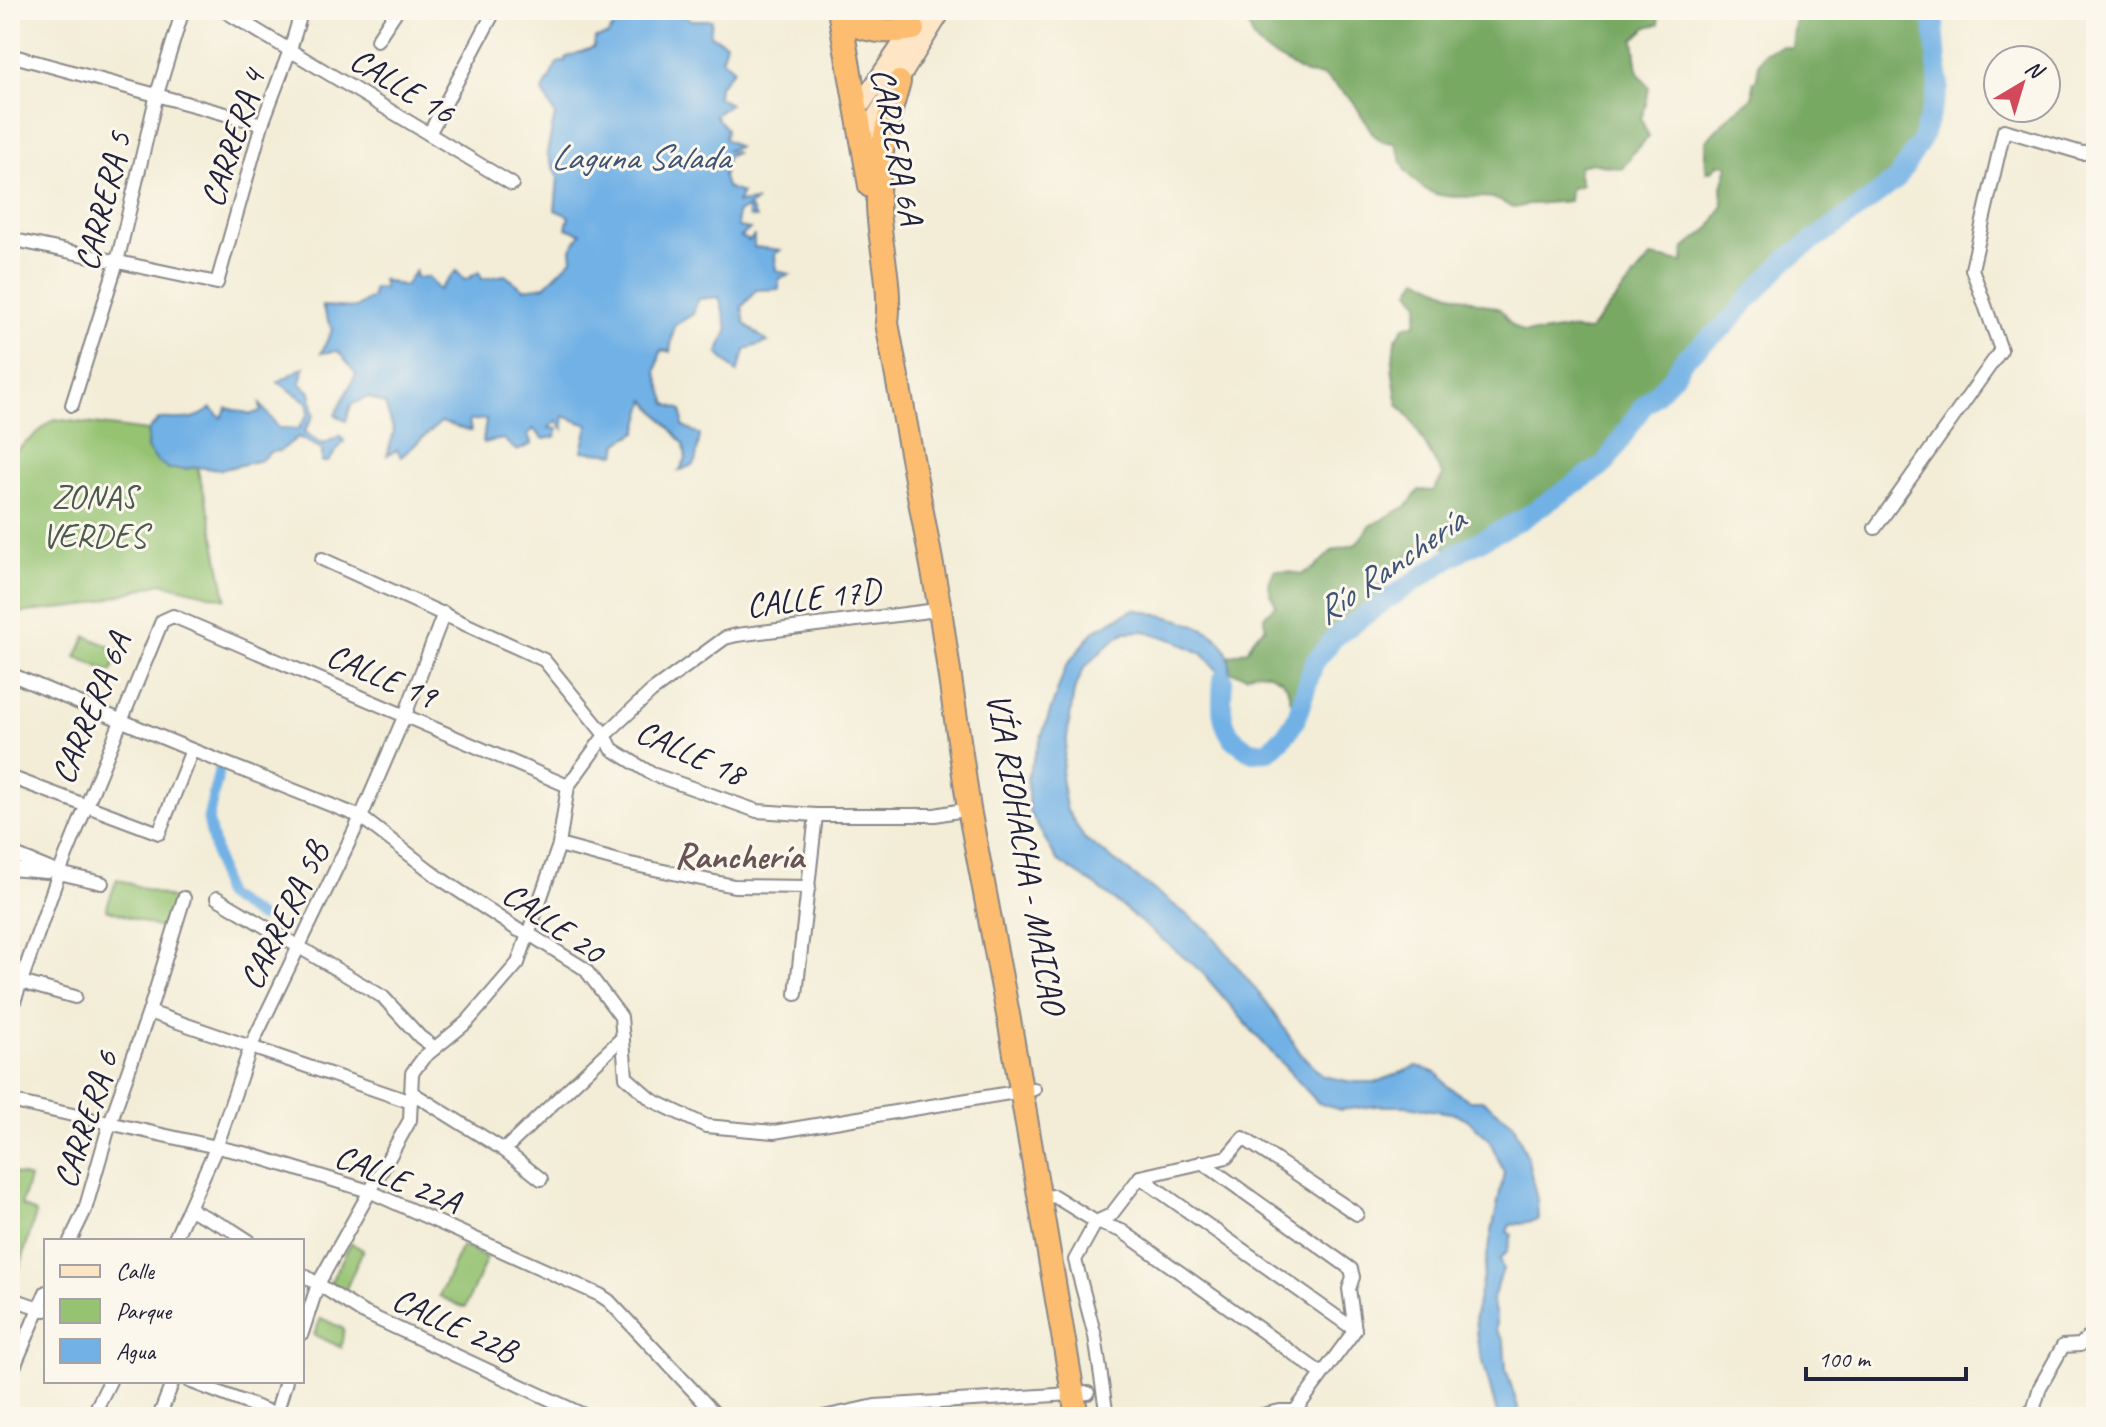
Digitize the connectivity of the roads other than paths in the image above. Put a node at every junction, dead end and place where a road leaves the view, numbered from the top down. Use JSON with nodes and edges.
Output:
{"nodes":[{"id":1,"x":183,"y":10,"type":"edge"},
{"id":2,"x":223,"y":10,"type":"edge"},
{"id":3,"x":302,"y":10,"type":"edge"},
{"id":4,"x":397,"y":10,"type":"edge"},
{"id":5,"x":495,"y":10,"type":"edge"},
{"id":6,"x":942,"y":10,"type":"edge"},
{"id":7,"x":840,"y":15,"type":"edge"},
{"id":8,"x":919,"y":20,"type":"edge"},
{"id":9,"x":377,"y":40,"type":"dead end"},
{"id":10,"x":290,"y":50,"type":"junction"},
{"id":11,"x":10,"y":55,"type":"edge"},
{"id":12,"x":899,"y":82,"type":"junction"},
{"id":13,"x":157,"y":94,"type":"junction"},
{"id":14,"x":856,"y":112,"type":"junction"},
{"id":15,"x":262,"y":124,"type":"junction"},
{"id":16,"x":429,"y":134,"type":"junction"},
{"id":17,"x":861,"y":141,"type":"junction"},
{"id":18,"x":2096,"y":152,"type":"edge"},
{"id":19,"x":512,"y":184,"type":"dead end"},
{"id":20,"x":10,"y":239,"type":"edge"},
{"id":21,"x":882,"y":248,"type":"junction"},
{"id":22,"x":117,"y":262,"type":"junction"},
{"id":23,"x":72,"y":405,"type":"dead end"},
{"id":24,"x":1875,"y":528,"type":"dead end"},
{"id":25,"x":322,"y":559,"type":"dead end"},
{"id":26,"x":945,"y":609,"type":"junction"},
{"id":27,"x":444,"y":613,"type":"junction"},
{"id":28,"x":173,"y":616,"type":"joint"},
{"id":29,"x":10,"y":674,"type":"edge"},
{"id":30,"x":405,"y":715,"type":"junction"},
{"id":31,"x":122,"y":721,"type":"junction"},
{"id":32,"x":605,"y":735,"type":"junction"},
{"id":33,"x":192,"y":750,"type":"junction"},
{"id":34,"x":10,"y":777,"type":"edge"},
{"id":35,"x":568,"y":786,"type":"junction"},
{"id":36,"x":86,"y":807,"type":"junction"},
{"id":37,"x":969,"y":809,"type":"junction"},
{"id":38,"x":816,"y":815,"type":"junction"},
{"id":39,"x":361,"y":817,"type":"junction"},
{"id":40,"x":559,"y":845,"type":"junction"},
{"id":41,"x":10,"y":853,"type":"edge"},
{"id":42,"x":10,"y":869,"type":"edge"},
{"id":43,"x":59,"y":873,"type":"junction"},
{"id":44,"x":102,"y":883,"type":"dead end"},
{"id":45,"x":809,"y":887,"type":"junction"},
{"id":46,"x":184,"y":898,"type":"dead end"},
{"id":47,"x":217,"y":898,"type":"dead end"},
{"id":48,"x":529,"y":934,"type":"junction"},
{"id":49,"x":299,"y":947,"type":"junction"},
{"id":50,"x":21,"y":982,"type":"junction"},
{"id":51,"x":796,"y":994,"type":"dead end"},
{"id":52,"x":75,"y":997,"type":"dead end"},
{"id":53,"x":11,"y":1006,"type":"edge"},
{"id":54,"x":149,"y":1012,"type":"junction"},
{"id":55,"x":1016,"y":1024,"type":"junction"},
{"id":56,"x":623,"y":1037,"type":"junction"},
{"id":57,"x":251,"y":1046,"type":"junction"},
{"id":58,"x":435,"y":1048,"type":"junction"},
{"id":59,"x":1027,"y":1091,"type":"junction"},
{"id":60,"x":411,"y":1097,"type":"junction"},
{"id":61,"x":10,"y":1101,"type":"edge"},
{"id":62,"x":110,"y":1123,"type":"junction"},
{"id":63,"x":216,"y":1148,"type":"junction"},
{"id":64,"x":504,"y":1150,"type":"junction"},
{"id":65,"x":1202,"y":1162,"type":"junction"},
{"id":66,"x":1140,"y":1177,"type":"junction"},
{"id":67,"x":541,"y":1179,"type":"dead end"},
{"id":68,"x":369,"y":1191,"type":"junction"},
{"id":69,"x":1046,"y":1197,"type":"junction"},
{"id":70,"x":189,"y":1209,"type":"junction"},
{"id":71,"x":1357,"y":1214,"type":"dead end"},
{"id":72,"x":1096,"y":1222,"type":"junction"},
{"id":73,"x":230,"y":1235,"type":"edge"},
{"id":74,"x":71,"y":1239,"type":"edge"},
{"id":75,"x":175,"y":1239,"type":"edge"},
{"id":76,"x":304,"y":1275,"type":"edge"},
{"id":77,"x":318,"y":1284,"type":"junction"},
{"id":78,"x":10,"y":1298,"type":"edge"},
{"id":79,"x":42,"y":1309,"type":"edge"},
{"id":80,"x":304,"y":1327,"type":"edge"},
{"id":81,"x":1355,"y":1330,"type":"junction"},
{"id":82,"x":2096,"y":1330,"type":"edge"},
{"id":83,"x":1322,"y":1374,"type":"junction"},
{"id":84,"x":10,"y":1376,"type":"edge"},
{"id":85,"x":109,"y":1383,"type":"edge"},
{"id":86,"x":172,"y":1383,"type":"edge"},
{"id":87,"x":194,"y":1383,"type":"edge"},
{"id":88,"x":286,"y":1383,"type":"edge"},
{"id":89,"x":1079,"y":1402,"type":"edge"},
{"id":90,"x":715,"y":1414,"type":"edge"},
{"id":91,"x":855,"y":1414,"type":"edge"},
{"id":92,"x":278,"y":1416,"type":"edge"},
{"id":93,"x":92,"y":1417,"type":"edge"},
{"id":94,"x":159,"y":1417,"type":"edge"},
{"id":95,"x":588,"y":1417,"type":"edge"},
{"id":96,"x":823,"y":1417,"type":"edge"},
{"id":97,"x":1092,"y":1417,"type":"edge"},
{"id":98,"x":1107,"y":1417,"type":"edge"},
{"id":99,"x":1253,"y":1417,"type":"edge"},
{"id":100,"x":2014,"y":1417,"type":"edge"}],
"edges":[{"from":1,"to":13,"type":"street","name":"CARRERA 5"},
{"from":2,"to":10,"type":"street","name":"CALLE 16"},
{"from":3,"to":10,"type":"street","name":"CARRERA 4"},
{"from":4,"to":9,"type":"street"},
{"from":5,"to":16,"type":"street"},
{"from":6,"to":12,"type":"street"},
{"from":7,"to":8,"type":"highway"},
{"from":7,"to":14,"type":"highway","name":"CARRERA 6A"},
{"from":8,"to":14,"type":"street"},
{"from":10,"to":15,"type":"street","name":"CARRERA 4"},
{"from":10,"to":16,"type":"street","name":"CALLE 16"},
{"from":11,"to":13,"type":"street"},
{"from":12,"to":17,"type":"street"},
{"from":12,"to":21,"type":"highway"},
{"from":13,"to":15,"type":"street"},
{"from":13,"to":22,"type":"street","name":"CARRERA 5"},
{"from":14,"to":17,"type":"highway","name":"CARRERA 6A"},
{"from":15,"to":22,"type":"street","name":"CARRERA 4"},
{"from":16,"to":19,"type":"street","name":"CALLE 16"},
{"from":17,"to":21,"type":"highway","name":"CARRERA 6A"},
{"from":18,"to":24,"type":"street"},
{"from":20,"to":22,"type":"street"},
{"from":21,"to":26,"type":"highway","name":"VÍA RIOHACHA - MAICAO"},
{"from":22,"to":23,"type":"street","name":"CARRERA 5"},
{"from":25,"to":27,"type":"street","name":"CALLE 18"},
{"from":26,"to":32,"type":"street","name":"CALLE 17D"},
{"from":26,"to":37,"type":"highway","name":"VÍA RIOHACHA - MAICAO"},
{"from":26,"to":55,"type":"highway","name":"VÍA RIOHACHA - MAICAO"},
{"from":27,"to":30,"type":"street","name":"CARRERA 5B"},
{"from":27,"to":32,"type":"street","name":"CALLE 18"},
{"from":28,"to":30,"type":"street","name":"CALLE 19"},
{"from":28,"to":31,"type":"street","name":"CARRERA 6A"},
{"from":29,"to":31,"type":"street","name":"CALLE 20"},
{"from":30,"to":35,"type":"street","name":"CALLE 19"},
{"from":30,"to":39,"type":"street","name":"CARRERA 5B"},
{"from":31,"to":33,"type":"street","name":"CALLE 20"},
{"from":31,"to":36,"type":"street","name":"CARRERA 6A"},
{"from":32,"to":35,"type":"street"},
{"from":32,"to":38,"type":"street","name":"CALLE 18"},
{"from":33,"to":36,"type":"street"},
{"from":33,"to":39,"type":"street","name":"CALLE 20"},
{"from":34,"to":36,"type":"street"},
{"from":35,"to":40,"type":"street"},
{"from":36,"to":43,"type":"street","name":"CARRERA 6A"},
{"from":37,"to":38,"type":"street","name":"CALLE 18"},
{"from":37,"to":55,"type":"highway","name":"VÍA RIOHACHA - MAICAO"},
{"from":38,"to":45,"type":"street"},
{"from":39,"to":48,"type":"street","name":"CALLE 20"},
{"from":39,"to":49,"type":"street","name":"CARRERA 5B"},
{"from":40,"to":45,"type":"street"},
{"from":40,"to":48,"type":"street"},
{"from":41,"to":43,"type":"street"},
{"from":42,"to":43,"type":"street"},
{"from":43,"to":44,"type":"street"},
{"from":43,"to":50,"type":"street","name":"CARRERA 6A"},
{"from":45,"to":51,"type":"street"},
{"from":46,"to":54,"type":"street","name":"CARRERA 6"},
{"from":47,"to":49,"type":"street"},
{"from":48,"to":56,"type":"street","name":"CALLE 20"},
{"from":48,"to":58,"type":"street"},
{"from":49,"to":57,"type":"street","name":"CARRERA 5B"},
{"from":49,"to":58,"type":"street"},
{"from":50,"to":52,"type":"street"},
{"from":50,"to":53,"type":"street","name":"CARRERA 6A"},
{"from":54,"to":57,"type":"street"},
{"from":54,"to":62,"type":"street","name":"CARRERA 6"},
{"from":55,"to":59,"type":"highway","name":"VÍA RIOHACHA - MAICAO"},
{"from":56,"to":59,"type":"street","name":"CALLE 20"},
{"from":56,"to":64,"type":"street"},
{"from":57,"to":60,"type":"street"},
{"from":57,"to":63,"type":"street","name":"CARRERA 5B"},
{"from":58,"to":60,"type":"street"},
{"from":59,"to":69,"type":"highway","name":"VÍA RIOHACHA - MAICAO"},
{"from":60,"to":64,"type":"street"},
{"from":60,"to":68,"type":"street"},
{"from":61,"to":62,"type":"street","name":"CALLE 22A"},
{"from":62,"to":63,"type":"street","name":"CALLE 22A"},
{"from":62,"to":74,"type":"street","name":"CARRERA 6"},
{"from":63,"to":68,"type":"street","name":"CALLE 22A"},
{"from":63,"to":70,"type":"street","name":"CARRERA 5B"},
{"from":64,"to":67,"type":"street"},
{"from":65,"to":66,"type":"street"},
{"from":65,"to":71,"type":"street"},
{"from":65,"to":81,"type":"street"},
{"from":66,"to":72,"type":"street"},
{"from":66,"to":81,"type":"street"},
{"from":68,"to":77,"type":"street"},
{"from":68,"to":90,"type":"street","name":"CALLE 22A"},
{"from":69,"to":72,"type":"street"},
{"from":69,"to":89,"type":"highway","name":"VÍA RIOHACHA - MAICAO"},
{"from":70,"to":73,"type":"street"},
{"from":70,"to":75,"type":"street","name":"CARRERA 5B"},
{"from":72,"to":83,"type":"street"},
{"from":72,"to":98,"type":"street"},
{"from":76,"to":77,"type":"street","name":"CALLE 22B"},
{"from":77,"to":80,"type":"street"},
{"from":77,"to":95,"type":"street","name":"CALLE 22B"},
{"from":78,"to":79,"type":"street"},
{"from":79,"to":84,"type":"street"},
{"from":81,"to":83,"type":"street"},
{"from":82,"to":100,"type":"street"},
{"from":83,"to":99,"type":"street"},
{"from":85,"to":93,"type":"street"},
{"from":86,"to":94,"type":"street"},
{"from":87,"to":92,"type":"street"},
{"from":88,"to":92,"type":"street"},
{"from":89,"to":91,"type":"street"},
{"from":89,"to":97,"type":"highway","name":"VÍA RIOHACHA - MAICAO"},
{"from":91,"to":96,"type":"street"}]}
